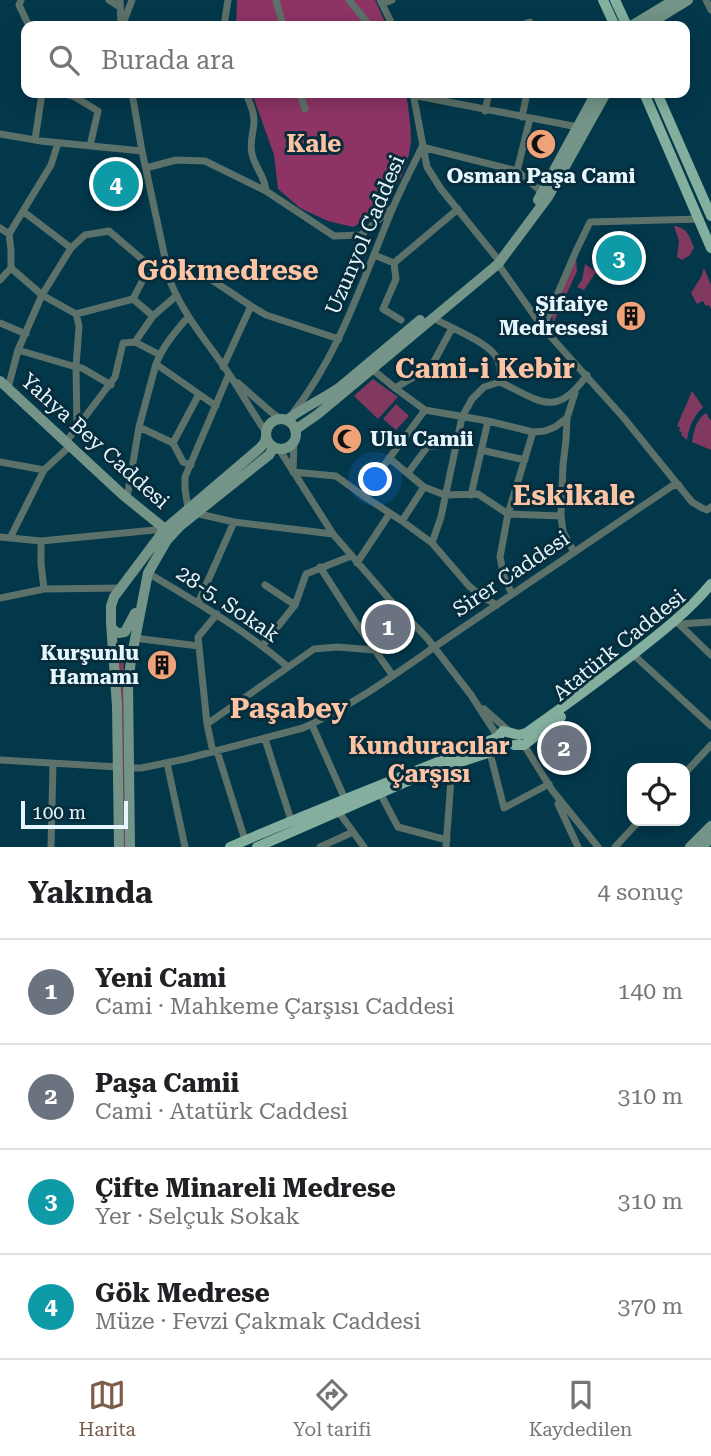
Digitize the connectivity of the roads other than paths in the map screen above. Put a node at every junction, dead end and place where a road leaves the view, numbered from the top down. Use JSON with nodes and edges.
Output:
{"nodes":[{"id":1,"x":108,"y":0,"type":"edge"},
{"id":2,"x":132,"y":0,"type":"edge"},
{"id":3,"x":228,"y":0,"type":"edge"},
{"id":4,"x":276,"y":0,"type":"edge"},
{"id":5,"x":349,"y":0,"type":"edge"},
{"id":6,"x":392,"y":0,"type":"edge"},
{"id":7,"x":603,"y":0,"type":"edge"},
{"id":8,"x":615,"y":0,"type":"edge"},
{"id":9,"x":674,"y":0,"type":"edge"},
{"id":10,"x":688,"y":0,"type":"edge"},
{"id":11,"x":706,"y":0,"type":"edge"},
{"id":12,"x":17,"y":2,"type":"edge"},
{"id":13,"x":381,"y":2,"type":"edge"},
{"id":14,"x":120,"y":4,"type":"edge"},
{"id":15,"x":711,"y":10,"type":"edge"},
{"id":16,"x":26,"y":21,"type":"edge"},
{"id":17,"x":123,"y":21,"type":"edge"},
{"id":18,"x":225,"y":21,"type":"edge"},
{"id":19,"x":282,"y":21,"type":"edge"},
{"id":20,"x":366,"y":21,"type":"edge"},
{"id":21,"x":390,"y":21,"type":"edge"},
{"id":22,"x":613,"y":21,"type":"edge"},
{"id":23,"x":626,"y":21,"type":"edge"},
{"id":24,"x":638,"y":21,"type":"edge"},
{"id":25,"x":654,"y":21,"type":"edge"},
{"id":26,"x":41,"y":98,"type":"edge"},
{"id":27,"x":80,"y":98,"type":"edge"},
{"id":28,"x":133,"y":98,"type":"edge"},
{"id":29,"x":248,"y":98,"type":"edge"},
{"id":30,"x":302,"y":98,"type":"edge"},
{"id":31,"x":413,"y":98,"type":"edge"},
{"id":32,"x":429,"y":98,"type":"edge"},
{"id":33,"x":488,"y":98,"type":"edge"},
{"id":34,"x":527,"y":98,"type":"edge"},
{"id":35,"x":593,"y":98,"type":"edge"},
{"id":36,"x":603,"y":98,"type":"edge"},
{"id":37,"x":646,"y":98,"type":"edge"},
{"id":38,"x":659,"y":98,"type":"edge"},
{"id":39,"x":305,"y":109,"type":"dead end"},
{"id":40,"x":485,"y":111,"type":"junction"},
{"id":41,"x":526,"y":117,"type":"junction"},
{"id":42,"x":578,"y":127,"type":"junction"},
{"id":43,"x":0,"y":134,"type":"edge"},
{"id":44,"x":35,"y":140,"type":"junction"},
{"id":45,"x":58,"y":143,"type":"junction"},
{"id":46,"x":90,"y":146,"type":"junction"},
{"id":47,"x":422,"y":146,"type":"junction"},
{"id":48,"x":142,"y":151,"type":"junction"},
{"id":49,"x":146,"y":168,"type":"junction"},
{"id":50,"x":517,"y":171,"type":"junction"},
{"id":51,"x":266,"y":191,"type":"junction"},
{"id":52,"x":543,"y":193,"type":"junction"},
{"id":53,"x":393,"y":208,"type":"junction"},
{"id":54,"x":458,"y":209,"type":"junction"},
{"id":55,"x":24,"y":212,"type":"junction"},
{"id":56,"x":705,"y":218,"type":"edge"},
{"id":57,"x":0,"y":228,"type":"edge"},
{"id":58,"x":9,"y":234,"type":"junction"},
{"id":59,"x":711,"y":247,"type":"edge"},
{"id":60,"x":71,"y":248,"type":"junction"},
{"id":61,"x":374,"y":255,"type":"junction"},
{"id":62,"x":497,"y":261,"type":"junction"},
{"id":63,"x":394,"y":263,"type":"junction"},
{"id":64,"x":11,"y":268,"type":"junction"},
{"id":65,"x":206,"y":276,"type":"dead end"},
{"id":66,"x":0,"y":280,"type":"edge"},
{"id":67,"x":42,"y":295,"type":"junction"},
{"id":68,"x":176,"y":296,"type":"junction"},
{"id":69,"x":133,"y":299,"type":"junction"},
{"id":70,"x":251,"y":306,"type":"junction"},
{"id":71,"x":76,"y":314,"type":"junction"},
{"id":72,"x":153,"y":316,"type":"junction"},
{"id":73,"x":188,"y":317,"type":"junction"},
{"id":74,"x":433,"y":318,"type":"junction"},
{"id":75,"x":401,"y":320,"type":"dead end"},
{"id":76,"x":0,"y":323,"type":"edge"},
{"id":77,"x":452,"y":328,"type":"junction"},
{"id":78,"x":543,"y":328,"type":"junction"},
{"id":79,"x":26,"y":334,"type":"junction"},
{"id":80,"x":339,"y":339,"type":"junction"},
{"id":81,"x":135,"y":342,"type":"junction"},
{"id":82,"x":18,"y":350,"type":"junction"},
{"id":83,"x":160,"y":355,"type":"junction"},
{"id":84,"x":156,"y":364,"type":"junction"},
{"id":85,"x":76,"y":368,"type":"junction"},
{"id":86,"x":372,"y":369,"type":"junction"},
{"id":87,"x":228,"y":373,"type":"junction"},
{"id":88,"x":587,"y":375,"type":"junction"},
{"id":89,"x":500,"y":382,"type":"junction"},
{"id":90,"x":4,"y":384,"type":"edge"},
{"id":91,"x":111,"y":385,"type":"junction"},
{"id":92,"x":313,"y":385,"type":"junction"},
{"id":93,"x":395,"y":388,"type":"junction"},
{"id":94,"x":575,"y":392,"type":"junction"},
{"id":95,"x":199,"y":394,"type":"junction"},
{"id":96,"x":326,"y":397,"type":"junction"},
{"id":97,"x":216,"y":406,"type":"junction"},
{"id":98,"x":425,"y":410,"type":"junction"},
{"id":99,"x":462,"y":417,"type":"junction"},
{"id":100,"x":567,"y":418,"type":"junction"},
{"id":101,"x":284,"y":419,"type":"junction"},
{"id":102,"x":488,"y":421,"type":"junction"},
{"id":103,"x":139,"y":427,"type":"junction"},
{"id":104,"x":77,"y":429,"type":"junction"},
{"id":105,"x":533,"y":432,"type":"junction"},
{"id":106,"x":266,"y":434,"type":"junction"},
{"id":107,"x":295,"y":435,"type":"junction"},
{"id":108,"x":173,"y":443,"type":"junction"},
{"id":109,"x":68,"y":444,"type":"junction"},
{"id":110,"x":456,"y":445,"type":"junction"},
{"id":111,"x":277,"y":448,"type":"junction"},
{"id":112,"x":481,"y":450,"type":"junction"},
{"id":113,"x":389,"y":458,"type":"junction"},
{"id":114,"x":525,"y":460,"type":"junction"},
{"id":115,"x":0,"y":462,"type":"edge"},
{"id":116,"x":191,"y":465,"type":"junction"},
{"id":117,"x":44,"y":470,"type":"junction"},
{"id":118,"x":293,"y":472,"type":"junction"},
{"id":119,"x":408,"y":473,"type":"junction"},
{"id":120,"x":679,"y":485,"type":"junction"},
{"id":121,"x":424,"y":487,"type":"junction"},
{"id":122,"x":362,"y":495,"type":"junction"},
{"id":123,"x":445,"y":495,"type":"junction"},
{"id":124,"x":471,"y":495,"type":"junction"},
{"id":125,"x":127,"y":498,"type":"junction"},
{"id":126,"x":711,"y":507,"type":"edge"},
{"id":127,"x":191,"y":510,"type":"junction"},
{"id":128,"x":390,"y":513,"type":"junction"},
{"id":129,"x":508,"y":514,"type":"junction"},
{"id":130,"x":561,"y":516,"type":"junction"},
{"id":131,"x":402,"y":520,"type":"junction"},
{"id":132,"x":234,"y":522,"type":"junction"},
{"id":133,"x":165,"y":529,"type":"junction"},
{"id":134,"x":333,"y":534,"type":"junction"},
{"id":135,"x":0,"y":537,"type":"edge"},
{"id":136,"x":10,"y":538,"type":"junction"},
{"id":137,"x":41,"y":541,"type":"junction"},
{"id":138,"x":432,"y":543,"type":"junction"},
{"id":139,"x":574,"y":552,"type":"junction"},
{"id":140,"x":351,"y":556,"type":"junction"},
{"id":141,"x":358,"y":564,"type":"junction"},
{"id":142,"x":320,"y":567,"type":"junction"},
{"id":143,"x":149,"y":573,"type":"junction"},
{"id":144,"x":711,"y":584,"type":"edge"},
{"id":145,"x":265,"y":585,"type":"dead end"},
{"id":146,"x":121,"y":588,"type":"junction"},
{"id":147,"x":44,"y":589,"type":"junction"},
{"id":148,"x":144,"y":592,"type":"junction"},
{"id":149,"x":711,"y":593,"type":"edge"},
{"id":150,"x":512,"y":594,"type":"junction"},
{"id":151,"x":0,"y":598,"type":"edge"},
{"id":152,"x":198,"y":603,"type":"junction"},
{"id":153,"x":295,"y":605,"type":"junction"},
{"id":154,"x":497,"y":605,"type":"junction"},
{"id":155,"x":217,"y":614,"type":"junction"},
{"id":156,"x":711,"y":622,"type":"edge"},
{"id":157,"x":679,"y":624,"type":"junction"},
{"id":158,"x":111,"y":628,"type":"junction"},
{"id":159,"x":134,"y":638,"type":"junction"},
{"id":160,"x":263,"y":645,"type":"junction"},
{"id":161,"x":199,"y":646,"type":"junction"},
{"id":162,"x":434,"y":647,"type":"junction"},
{"id":163,"x":374,"y":650,"type":"junction"},
{"id":164,"x":114,"y":655,"type":"junction"},
{"id":165,"x":711,"y":655,"type":"edge"},
{"id":166,"x":636,"y":658,"type":"junction"},
{"id":167,"x":131,"y":660,"type":"junction"},
{"id":168,"x":288,"y":667,"type":"junction"},
{"id":169,"x":393,"y":676,"type":"junction"},
{"id":170,"x":474,"y":699,"type":"junction"},
{"id":171,"x":207,"y":724,"type":"junction"},
{"id":172,"x":312,"y":725,"type":"junction"},
{"id":173,"x":711,"y":726,"type":"edge"},
{"id":174,"x":498,"y":737,"type":"junction"},
{"id":175,"x":265,"y":739,"type":"junction"},
{"id":176,"x":513,"y":741,"type":"junction"},
{"id":177,"x":711,"y":744,"type":"edge"},
{"id":178,"x":215,"y":752,"type":"junction"},
{"id":179,"x":490,"y":753,"type":"junction"},
{"id":180,"x":0,"y":760,"type":"edge"},
{"id":181,"x":167,"y":763,"type":"junction"},
{"id":182,"x":53,"y":764,"type":"junction"},
{"id":183,"x":452,"y":765,"type":"junction"},
{"id":184,"x":118,"y":767,"type":"junction"},
{"id":185,"x":690,"y":767,"type":"edge"},
{"id":186,"x":129,"y":768,"type":"junction"},
{"id":187,"x":551,"y":787,"type":"junction"},
{"id":188,"x":380,"y":793,"type":"junction"},
{"id":189,"x":345,"y":799,"type":"junction"},
{"id":190,"x":338,"y":811,"type":"junction"},
{"id":191,"x":291,"y":820,"type":"junction"},
{"id":192,"x":634,"y":826,"type":"edge"},
{"id":193,"x":711,"y":826,"type":"edge"},
{"id":194,"x":353,"y":832,"type":"junction"},
{"id":195,"x":711,"y":838,"type":"edge"},
{"id":196,"x":245,"y":840,"type":"junction"},
{"id":197,"x":447,"y":843,"type":"edge"},
{"id":198,"x":274,"y":844,"type":"edge"},
{"id":199,"x":51,"y":847,"type":"edge"},
{"id":200,"x":119,"y":847,"type":"edge"},
{"id":201,"x":130,"y":847,"type":"edge"},
{"id":202,"x":185,"y":847,"type":"edge"},
{"id":203,"x":230,"y":847,"type":"edge"},
{"id":204,"x":257,"y":847,"type":"edge"},
{"id":205,"x":320,"y":847,"type":"edge"},
{"id":206,"x":364,"y":847,"type":"edge"},
{"id":207,"x":579,"y":847,"type":"edge"},
{"id":208,"x":598,"y":847,"type":"edge"},
{"id":209,"x":615,"y":847,"type":"edge"},
{"id":210,"x":690,"y":847,"type":"edge"},
{"id":211,"x":702,"y":847,"type":"edge"}],
"edges":[{"from":1,"to":14,"type":"street"},
{"from":2,"to":17,"type":"street"},
{"from":3,"to":18,"type":"street"},
{"from":4,"to":19,"type":"street"},
{"from":5,"to":20,"type":"street"},
{"from":6,"to":13,"type":"street"},
{"from":7,"to":22,"type":"main road"},
{"from":8,"to":23,"type":"main road"},
{"from":9,"to":24,"type":"street"},
{"from":10,"to":25,"type":"street"},
{"from":11,"to":15,"type":"street"},
{"from":12,"to":16,"type":"street"},
{"from":13,"to":21,"type":"street"},
{"from":26,"to":44,"type":"street"},
{"from":27,"to":46,"type":"street"},
{"from":28,"to":48,"type":"street"},
{"from":29,"to":51,"type":"street"},
{"from":30,"to":39,"type":"street"},
{"from":31,"to":47,"type":"street","name":"Uzunyol Caddesi"},
{"from":32,"to":40,"type":"street"},
{"from":33,"to":40,"type":"street"},
{"from":34,"to":41,"type":"street"},
{"from":35,"to":42,"type":"street"},
{"from":36,"to":62,"type":"street"},
{"from":37,"to":56,"type":"main road"},
{"from":38,"to":56,"type":"main road"},
{"from":40,"to":41,"type":"street"},
{"from":41,"to":42,"type":"street"},
{"from":41,"to":50,"type":"street"},
{"from":42,"to":52,"type":"street"},
{"from":43,"to":44,"type":"street"},
{"from":44,"to":45,"type":"street"},
{"from":45,"to":46,"type":"street"},
{"from":45,"to":55,"type":"street"},
{"from":46,"to":48,"type":"street"},
{"from":47,"to":50,"type":"street"},
{"from":47,"to":53,"type":"street","name":"Uzunyol Caddesi"},
{"from":47,"to":54,"type":"street"},
{"from":48,"to":49,"type":"street"},
{"from":49,"to":51,"type":"street"},
{"from":49,"to":68,"type":"street"},
{"from":50,"to":52,"type":"street"},
{"from":51,"to":53,"type":"street"},
{"from":52,"to":62,"type":"street"},
{"from":53,"to":61,"type":"street","name":"Uzunyol Caddesi"},
{"from":54,"to":62,"type":"street"},
{"from":54,"to":63,"type":"street"},
{"from":55,"to":58,"type":"street"},
{"from":55,"to":60,"type":"street"},
{"from":56,"to":59,"type":"main road"},
{"from":56,"to":78,"type":"street"},
{"from":57,"to":58,"type":"street"},
{"from":58,"to":64,"type":"street"},
{"from":60,"to":67,"type":"street"},
{"from":60,"to":69,"type":"street"},
{"from":61,"to":63,"type":"street"},
{"from":61,"to":80,"type":"street","name":"Uzunyol Caddesi"},
{"from":62,"to":74,"type":"street"},
{"from":62,"to":78,"type":"street"},
{"from":62,"to":96,"type":"street"},
{"from":63,"to":75,"type":"street"},
{"from":64,"to":66,"type":"street"},
{"from":64,"to":67,"type":"street"},
{"from":65,"to":70,"type":"street"},
{"from":67,"to":71,"type":"street"},
{"from":67,"to":79,"type":"street"},
{"from":68,"to":72,"type":"street"},
{"from":68,"to":73,"type":"street"},
{"from":69,"to":71,"type":"street"},
{"from":69,"to":72,"type":"street"},
{"from":70,"to":80,"type":"street"},
{"from":70,"to":87,"type":"street"},
{"from":71,"to":85,"type":"street"},
{"from":72,"to":81,"type":"street"},
{"from":73,"to":83,"type":"street"},
{"from":73,"to":87,"type":"street"},
{"from":74,"to":77,"type":"street"},
{"from":74,"to":86,"type":"street"},
{"from":76,"to":79,"type":"street"},
{"from":77,"to":89,"type":"street"},
{"from":77,"to":93,"type":"street"},
{"from":78,"to":88,"type":"street"},
{"from":79,"to":82,"type":"street"},
{"from":80,"to":92,"type":"street","name":"Uzunyol Caddesi"},
{"from":81,"to":83,"type":"street"},
{"from":81,"to":91,"type":"street"},
{"from":82,"to":85,"type":"street"},
{"from":82,"to":90,"type":"street"},
{"from":83,"to":84,"type":"street"},
{"from":84,"to":95,"type":"street"},
{"from":84,"to":103,"type":"street"},
{"from":85,"to":91,"type":"street"},
{"from":85,"to":104,"type":"street"},
{"from":86,"to":93,"type":"street"},
{"from":86,"to":107,"type":"street"},
{"from":87,"to":97,"type":"street"},
{"from":87,"to":101,"type":"street"},
{"from":87,"to":106,"type":"street"},
{"from":88,"to":94,"type":"street"},
{"from":88,"to":120,"type":"street"},
{"from":89,"to":94,"type":"street"},
{"from":89,"to":99,"type":"street"},
{"from":90,"to":109,"type":"street","name":"Yahya Bey Caddesi"},
{"from":91,"to":104,"type":"street"},
{"from":92,"to":96,"type":"street"},
{"from":92,"to":101,"type":"street","name":"Uzunyol Caddesi"},
{"from":93,"to":98,"type":"street"},
{"from":94,"to":100,"type":"street"},
{"from":95,"to":97,"type":"street"},
{"from":95,"to":108,"type":"street"},
{"from":96,"to":101,"type":"street"},
{"from":97,"to":116,"type":"street"},
{"from":98,"to":99,"type":"street"},
{"from":98,"to":113,"type":"street"},
{"from":99,"to":102,"type":"street"},
{"from":99,"to":110,"type":"street"},
{"from":100,"to":105,"type":"street"},
{"from":100,"to":130,"type":"street"},
{"from":101,"to":106,"type":"street"},
{"from":101,"to":107,"type":"street"},
{"from":102,"to":105,"type":"street"},
{"from":102,"to":112,"type":"street"},
{"from":103,"to":108,"type":"street"},
{"from":103,"to":125,"type":"street"},
{"from":104,"to":109,"type":"street"},
{"from":105,"to":114,"type":"street"},
{"from":106,"to":111,"type":"street"},
{"from":106,"to":127,"type":"street"},
{"from":107,"to":111,"type":"street"},
{"from":107,"to":118,"type":"street"},
{"from":108,"to":116,"type":"street"},
{"from":109,"to":117,"type":"street"},
{"from":109,"to":125,"type":"street","name":"Yahya Bey Caddesi"},
{"from":110,"to":119,"type":"street"},
{"from":110,"to":123,"type":"street"},
{"from":111,"to":118,"type":"street"},
{"from":111,"to":127,"type":"street"},
{"from":112,"to":114,"type":"street"},
{"from":112,"to":124,"type":"street"},
{"from":113,"to":119,"type":"street"},
{"from":113,"to":122,"type":"street"},
{"from":114,"to":129,"type":"street"},
{"from":115,"to":117,"type":"street"},
{"from":116,"to":127,"type":"street"},
{"from":117,"to":136,"type":"street"},
{"from":118,"to":122,"type":"street"},
{"from":118,"to":134,"type":"street"},
{"from":119,"to":121,"type":"street"},
{"from":120,"to":126,"type":"street"},
{"from":120,"to":139,"type":"street","name":"Sirer Caddesi"},
{"from":121,"to":123,"type":"street"},
{"from":121,"to":131,"type":"street"},
{"from":122,"to":128,"type":"street"},
{"from":123,"to":124,"type":"street"},
{"from":123,"to":138,"type":"street"},
{"from":124,"to":129,"type":"street"},
{"from":125,"to":133,"type":"street","name":"Yahya Bey Caddesi"},
{"from":127,"to":132,"type":"street"},
{"from":127,"to":133,"type":"street"},
{"from":127,"to":143,"type":"street"},
{"from":128,"to":131,"type":"street"},
{"from":128,"to":141,"type":"street"},
{"from":129,"to":130,"type":"street"},
{"from":129,"to":150,"type":"street"},
{"from":130,"to":139,"type":"street"},
{"from":131,"to":138,"type":"street"},
{"from":132,"to":134,"type":"street"},
{"from":132,"to":152,"type":"street"},
{"from":133,"to":137,"type":"street"},
{"from":133,"to":146,"type":"street"},
{"from":134,"to":140,"type":"street"},
{"from":135,"to":136,"type":"street"},
{"from":136,"to":137,"type":"street"},
{"from":137,"to":147,"type":"street"},
{"from":138,"to":154,"type":"street"},
{"from":139,"to":150,"type":"street","name":"Sirer Caddesi"},
{"from":140,"to":141,"type":"street"},
{"from":140,"to":142,"type":"street"},
{"from":141,"to":162,"type":"street"},
{"from":142,"to":153,"type":"street"},
{"from":142,"to":163,"type":"street"},
{"from":143,"to":148,"type":"street"},
{"from":143,"to":152,"type":"street","name":"28-5. Sokak"},
{"from":144,"to":176,"type":"main road","name":"Atatürk Caddesi"},
{"from":145,"to":153,"type":"street"},
{"from":146,"to":147,"type":"street"},
{"from":146,"to":158,"type":"street"},
{"from":147,"to":151,"type":"street"},
{"from":148,"to":158,"type":"street"},
{"from":148,"to":159,"type":"street"},
{"from":149,"to":157,"type":"main road","name":"Atatürk Caddesi"},
{"from":150,"to":154,"type":"street","name":"Sirer Caddesi"},
{"from":152,"to":155,"type":"street","name":"28-5. Sokak"},
{"from":153,"to":160,"type":"street"},
{"from":154,"to":162,"type":"street","name":"Sirer Caddesi"},
{"from":155,"to":160,"type":"street","name":"28-5. Sokak"},
{"from":155,"to":161,"type":"street"},
{"from":156,"to":157,"type":"street"},
{"from":157,"to":165,"type":"street"},
{"from":157,"to":166,"type":"main road","name":"Atatürk Caddesi"},
{"from":158,"to":164,"type":"street"},
{"from":159,"to":161,"type":"street"},
{"from":159,"to":167,"type":"street"},
{"from":160,"to":168,"type":"street","name":"28-5. Sokak"},
{"from":161,"to":171,"type":"street"},
{"from":162,"to":169,"type":"street","name":"Sirer Caddesi"},
{"from":162,"to":170,"type":"street"},
{"from":163,"to":168,"type":"street"},
{"from":163,"to":169,"type":"street"},
{"from":164,"to":167,"type":"street"},
{"from":164,"to":184,"type":"street"},
{"from":166,"to":173,"type":"street"},
{"from":166,"to":176,"type":"main road","name":"Atatürk Caddesi"},
{"from":167,"to":186,"type":"street"},
{"from":168,"to":171,"type":"street"},
{"from":169,"to":172,"type":"street","name":"Sirer Caddesi"},
{"from":170,"to":174,"type":"street"},
{"from":170,"to":176,"type":"street"},
{"from":171,"to":178,"type":"street"},
{"from":172,"to":175,"type":"street","name":"Sirer Caddesi"},
{"from":172,"to":189,"type":"street"},
{"from":174,"to":176,"type":"main road"},
{"from":174,"to":189,"type":"main road"},
{"from":175,"to":178,"type":"street","name":"Sirer Caddesi"},
{"from":175,"to":191,"type":"street"},
{"from":176,"to":179,"type":"main road","name":"Atatürk Caddesi"},
{"from":176,"to":187,"type":"street"},
{"from":177,"to":185,"type":"street"},
{"from":178,"to":181,"type":"street","name":"Sirer Caddesi"},
{"from":178,"to":196,"type":"street"},
{"from":179,"to":183,"type":"main road","name":"Atatürk Caddesi"},
{"from":179,"to":187,"type":"street"},
{"from":180,"to":182,"type":"street"},
{"from":181,"to":186,"type":"street","name":"Sirer Caddesi"},
{"from":181,"to":202,"type":"street"},
{"from":182,"to":184,"type":"street"},
{"from":182,"to":199,"type":"street"},
{"from":183,"to":188,"type":"main road","name":"Atatürk Caddesi"},
{"from":183,"to":197,"type":"street"},
{"from":184,"to":200,"type":"street"},
{"from":186,"to":201,"type":"street"},
{"from":187,"to":207,"type":"street"},
{"from":187,"to":208,"type":"street"},
{"from":188,"to":190,"type":"main road","name":"Atatürk Caddesi"},
{"from":188,"to":197,"type":"street"},
{"from":189,"to":191,"type":"main road"},
{"from":190,"to":194,"type":"street"},
{"from":190,"to":198,"type":"main road","name":"Atatürk Caddesi"},
{"from":191,"to":196,"type":"main road"},
{"from":192,"to":209,"type":"street"},
{"from":193,"to":210,"type":"street"},
{"from":194,"to":205,"type":"street"},
{"from":194,"to":206,"type":"street"},
{"from":195,"to":211,"type":"street"},
{"from":196,"to":203,"type":"main road"},
{"from":198,"to":204,"type":"main road","name":"Atatürk Caddesi"}]}
